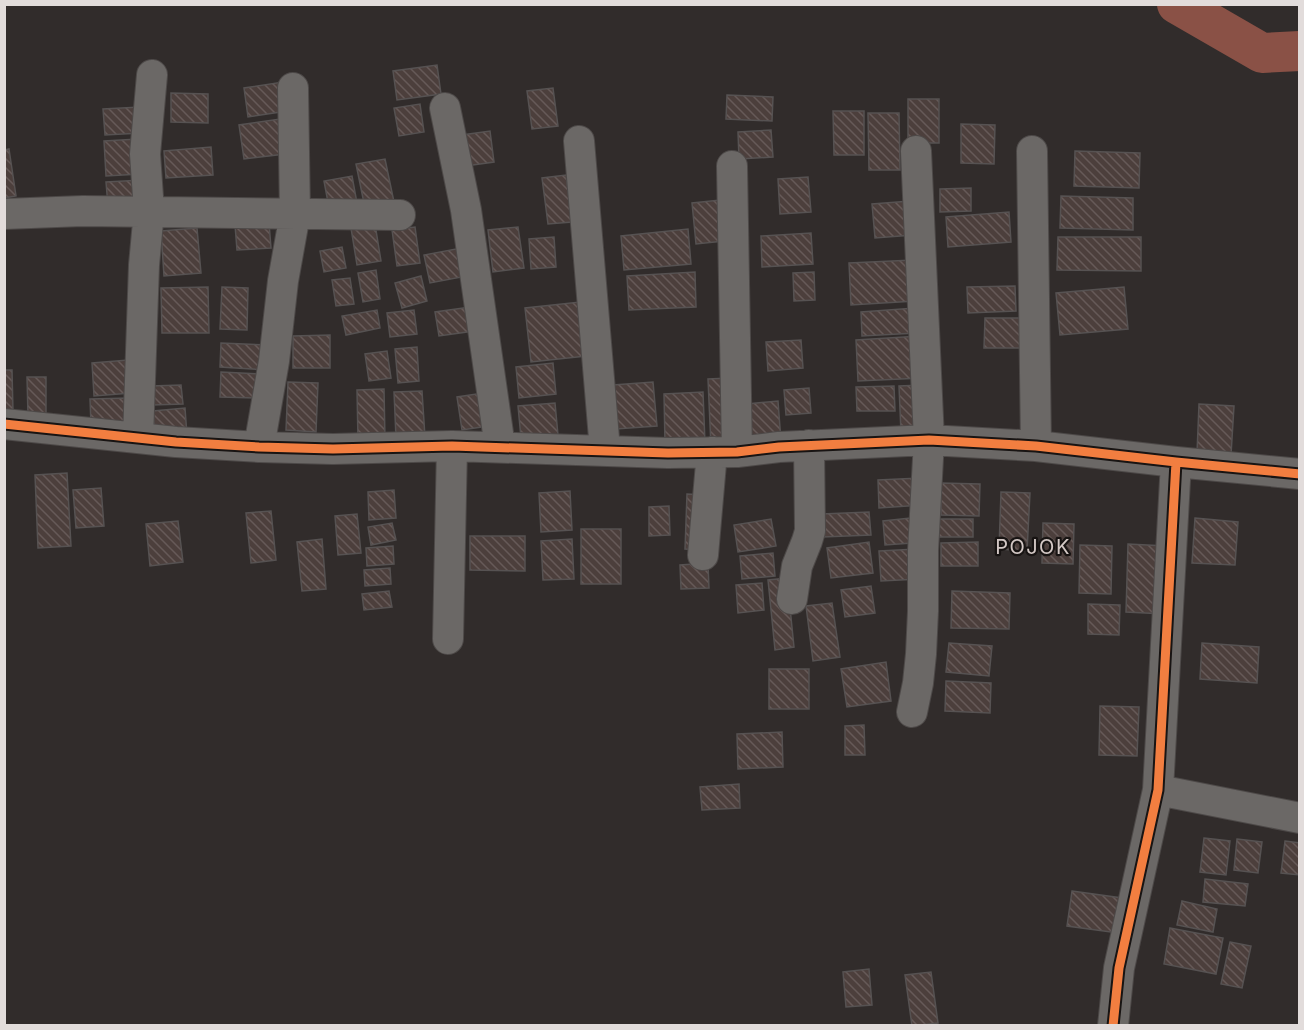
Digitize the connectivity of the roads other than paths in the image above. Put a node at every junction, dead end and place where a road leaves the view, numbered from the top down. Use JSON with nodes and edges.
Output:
{"nodes":[{"id":1,"x":153,"y":75,"type":"dead end"},
{"id":2,"x":293,"y":88,"type":"dead end"},
{"id":3,"x":445,"y":108,"type":"dead end"},
{"id":4,"x":579,"y":141,"type":"dead end"},
{"id":5,"x":916,"y":151,"type":"dead end"},
{"id":6,"x":1032,"y":151,"type":"dead end"},
{"id":7,"x":732,"y":166,"type":"dead end"},
{"id":8,"x":149,"y":211,"type":"junction"},
{"id":9,"x":4,"y":214,"type":"edge"},
{"id":10,"x":295,"y":214,"type":"junction"},
{"id":11,"x":400,"y":215,"type":"dead end"},
{"id":12,"x":4,"y":424,"type":"edge"},
{"id":13,"x":138,"y":438,"type":"junction"},
{"id":14,"x":929,"y":440,"type":"junction"},
{"id":15,"x":809,"y":445,"type":"junction"},
{"id":16,"x":452,"y":446,"type":"junction"},
{"id":17,"x":1036,"y":446,"type":"junction"},
{"id":18,"x":259,"y":447,"type":"junction"},
{"id":19,"x":500,"y":447,"type":"junction"},
{"id":20,"x":605,"y":450,"type":"junction"},
{"id":21,"x":724,"y":452,"type":"junction"},
{"id":22,"x":1176,"y":462,"type":"junction"},
{"id":23,"x":1299,"y":474,"type":"edge"},
{"id":24,"x":703,"y":555,"type":"dead end"},
{"id":25,"x":792,"y":599,"type":"dead end"},
{"id":26,"x":448,"y":639,"type":"dead end"},
{"id":27,"x":912,"y":712,"type":"dead end"},
{"id":28,"x":1158,"y":790,"type":"junction"},
{"id":29,"x":1299,"y":818,"type":"edge"},
{"id":30,"x":1113,"y":1026,"type":"edge"}],
"edges":[{"from":1,"to":8,"type":"street"},
{"from":2,"to":10,"type":"street"},
{"from":3,"to":19,"type":"street"},
{"from":4,"to":20,"type":"street"},
{"from":5,"to":14,"type":"street"},
{"from":6,"to":17,"type":"street"},
{"from":7,"to":21,"type":"street"},
{"from":8,"to":9,"type":"street"},
{"from":8,"to":10,"type":"street"},
{"from":8,"to":13,"type":"street"},
{"from":10,"to":11,"type":"street"},
{"from":10,"to":18,"type":"street"},
{"from":12,"to":13,"type":"street"},
{"from":13,"to":18,"type":"street"},
{"from":14,"to":15,"type":"street"},
{"from":14,"to":17,"type":"street"},
{"from":14,"to":27,"type":"street"},
{"from":15,"to":21,"type":"street"},
{"from":15,"to":25,"type":"street"},
{"from":16,"to":18,"type":"street"},
{"from":16,"to":19,"type":"street"},
{"from":16,"to":26,"type":"street"},
{"from":17,"to":22,"type":"street"},
{"from":19,"to":20,"type":"street"},
{"from":20,"to":21,"type":"street"},
{"from":21,"to":24,"type":"street"},
{"from":22,"to":23,"type":"street"},
{"from":22,"to":28,"type":"street"},
{"from":28,"to":29,"type":"street"},
{"from":28,"to":30,"type":"street"}]}
